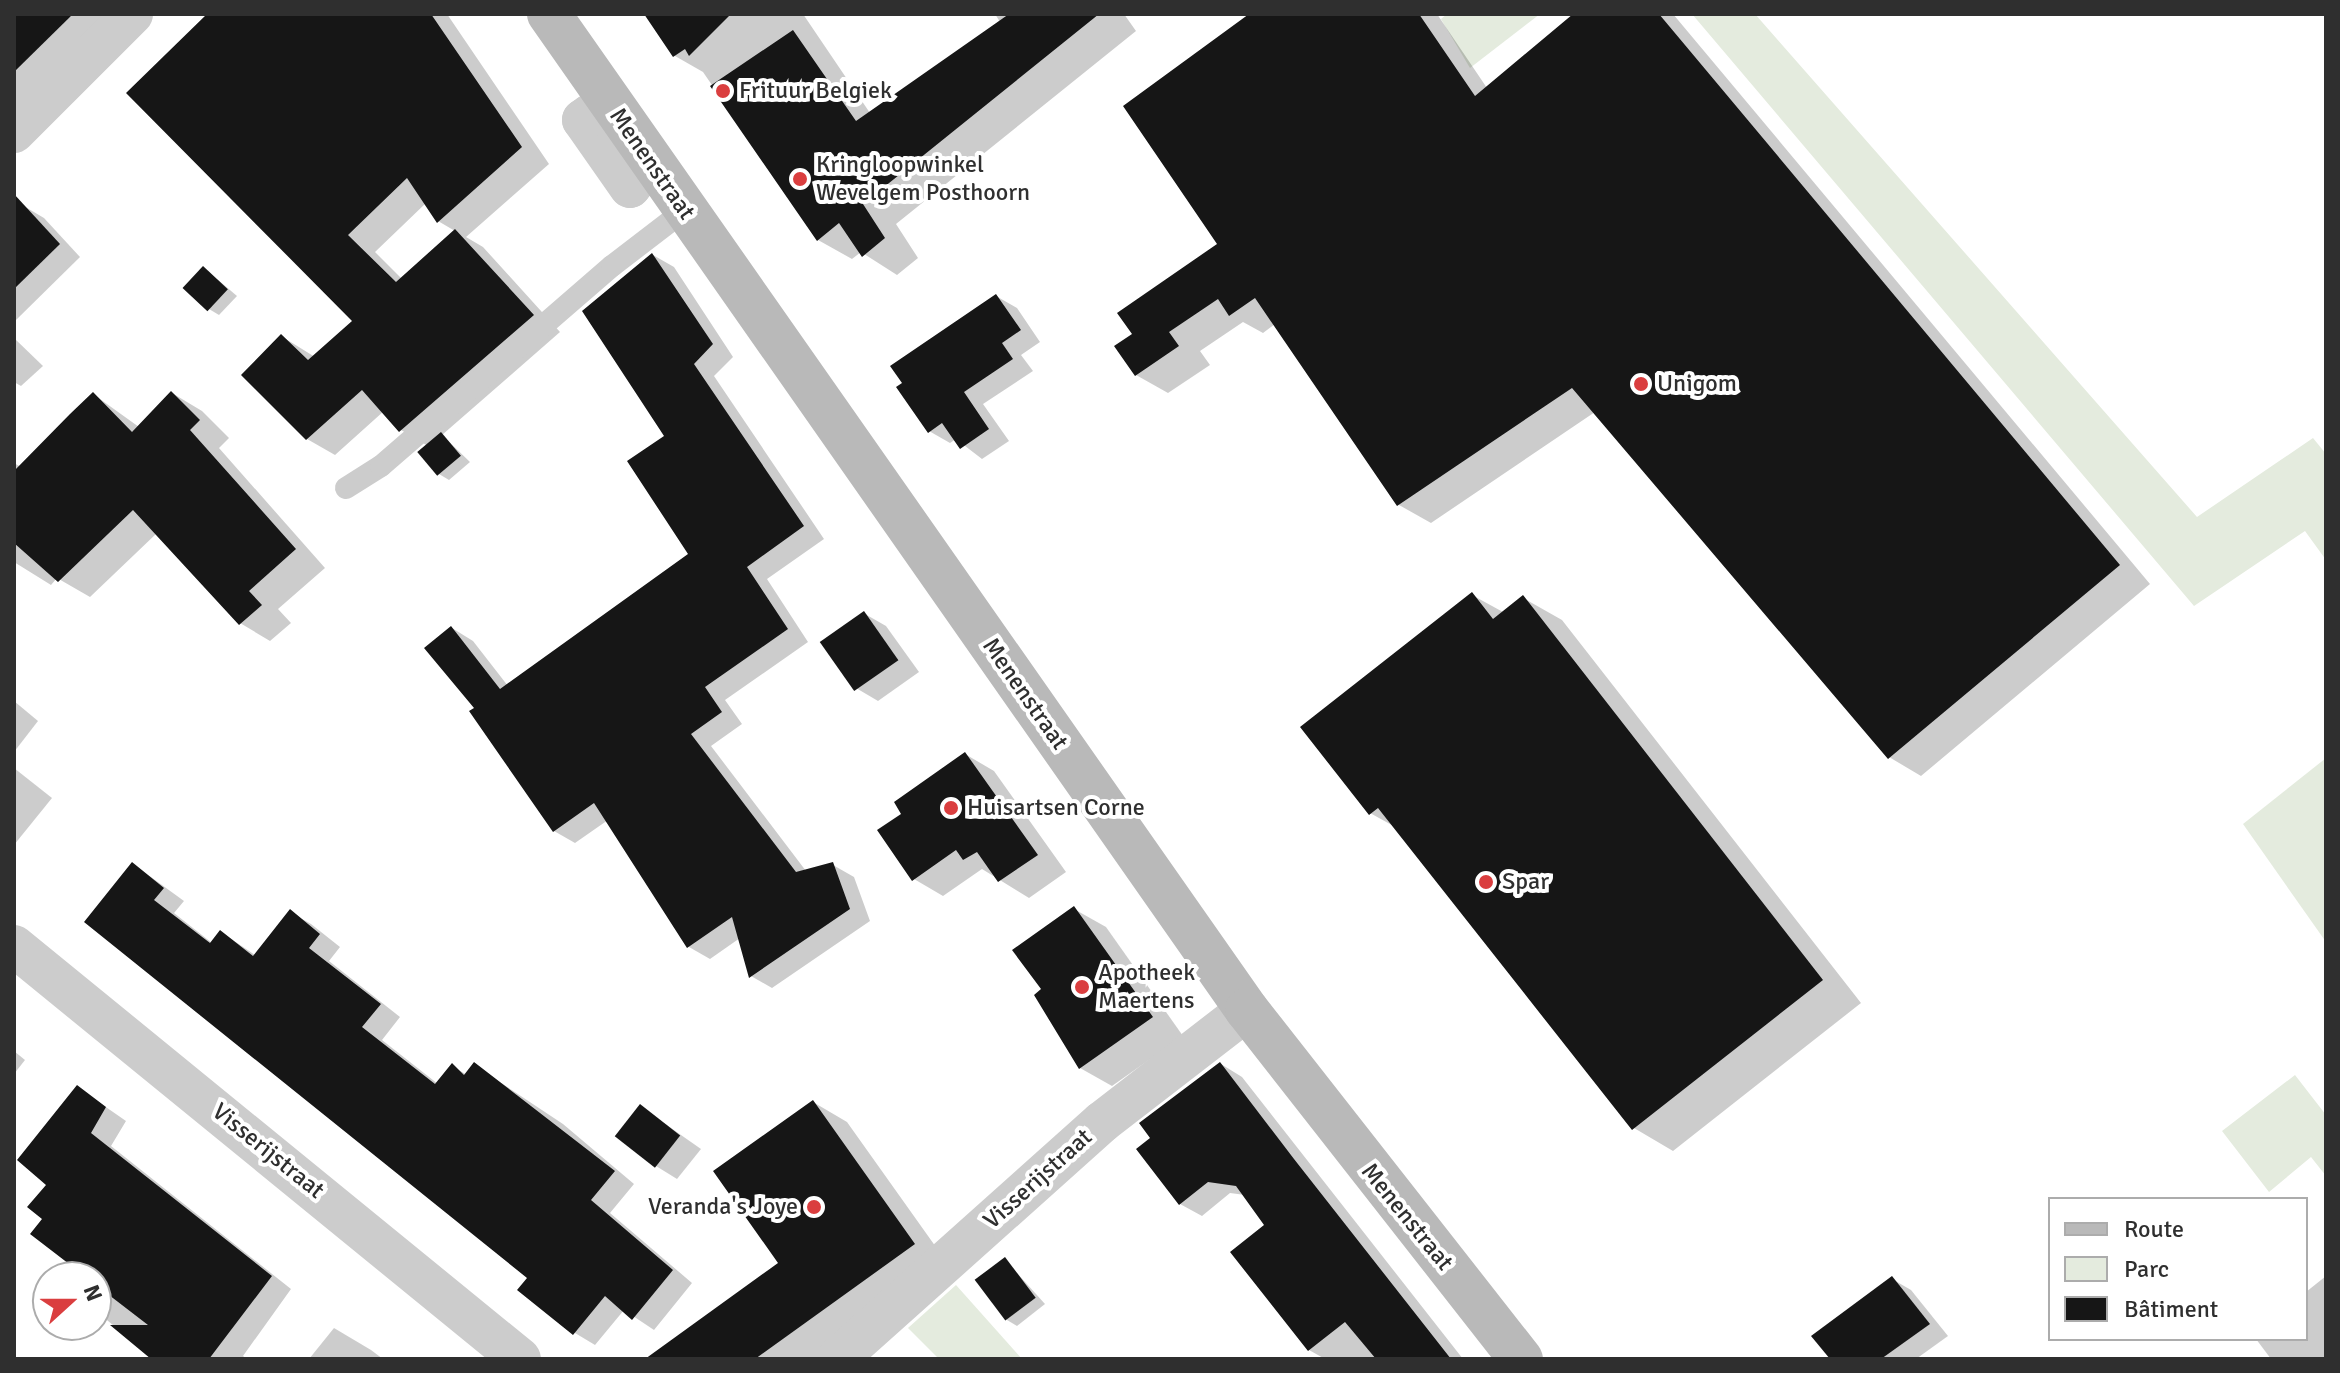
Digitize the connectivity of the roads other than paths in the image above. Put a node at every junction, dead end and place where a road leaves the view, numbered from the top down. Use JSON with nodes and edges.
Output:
{"nodes":[{"id":1,"x":132,"y":14,"type":"edge"},
{"id":2,"x":549,"y":14,"type":"edge"},
{"id":3,"x":14,"y":132,"type":"edge"},
{"id":4,"x":685,"y":210,"type":"junction"},
{"id":5,"x":346,"y":488,"type":"dead end"},
{"id":6,"x":14,"y":946,"type":"edge"},
{"id":7,"x":1247,"y":1010,"type":"junction"},
{"id":8,"x":520,"y":1359,"type":"edge"},
{"id":9,"x":837,"y":1359,"type":"edge"},
{"id":10,"x":1521,"y":1359,"type":"edge"}],
"edges":[{"from":1,"to":3,"type":"street"},
{"from":2,"to":4,"type":"main road","name":"Menenstraat"},
{"from":4,"to":5,"type":"lane"},
{"from":4,"to":7,"type":"main road","name":"Menenstraat"},
{"from":6,"to":8,"type":"street","name":"Visserijstraat"},
{"from":7,"to":9,"type":"street","name":"Visserijstraat"},
{"from":7,"to":10,"type":"main road","name":"Menenstraat"}]}
